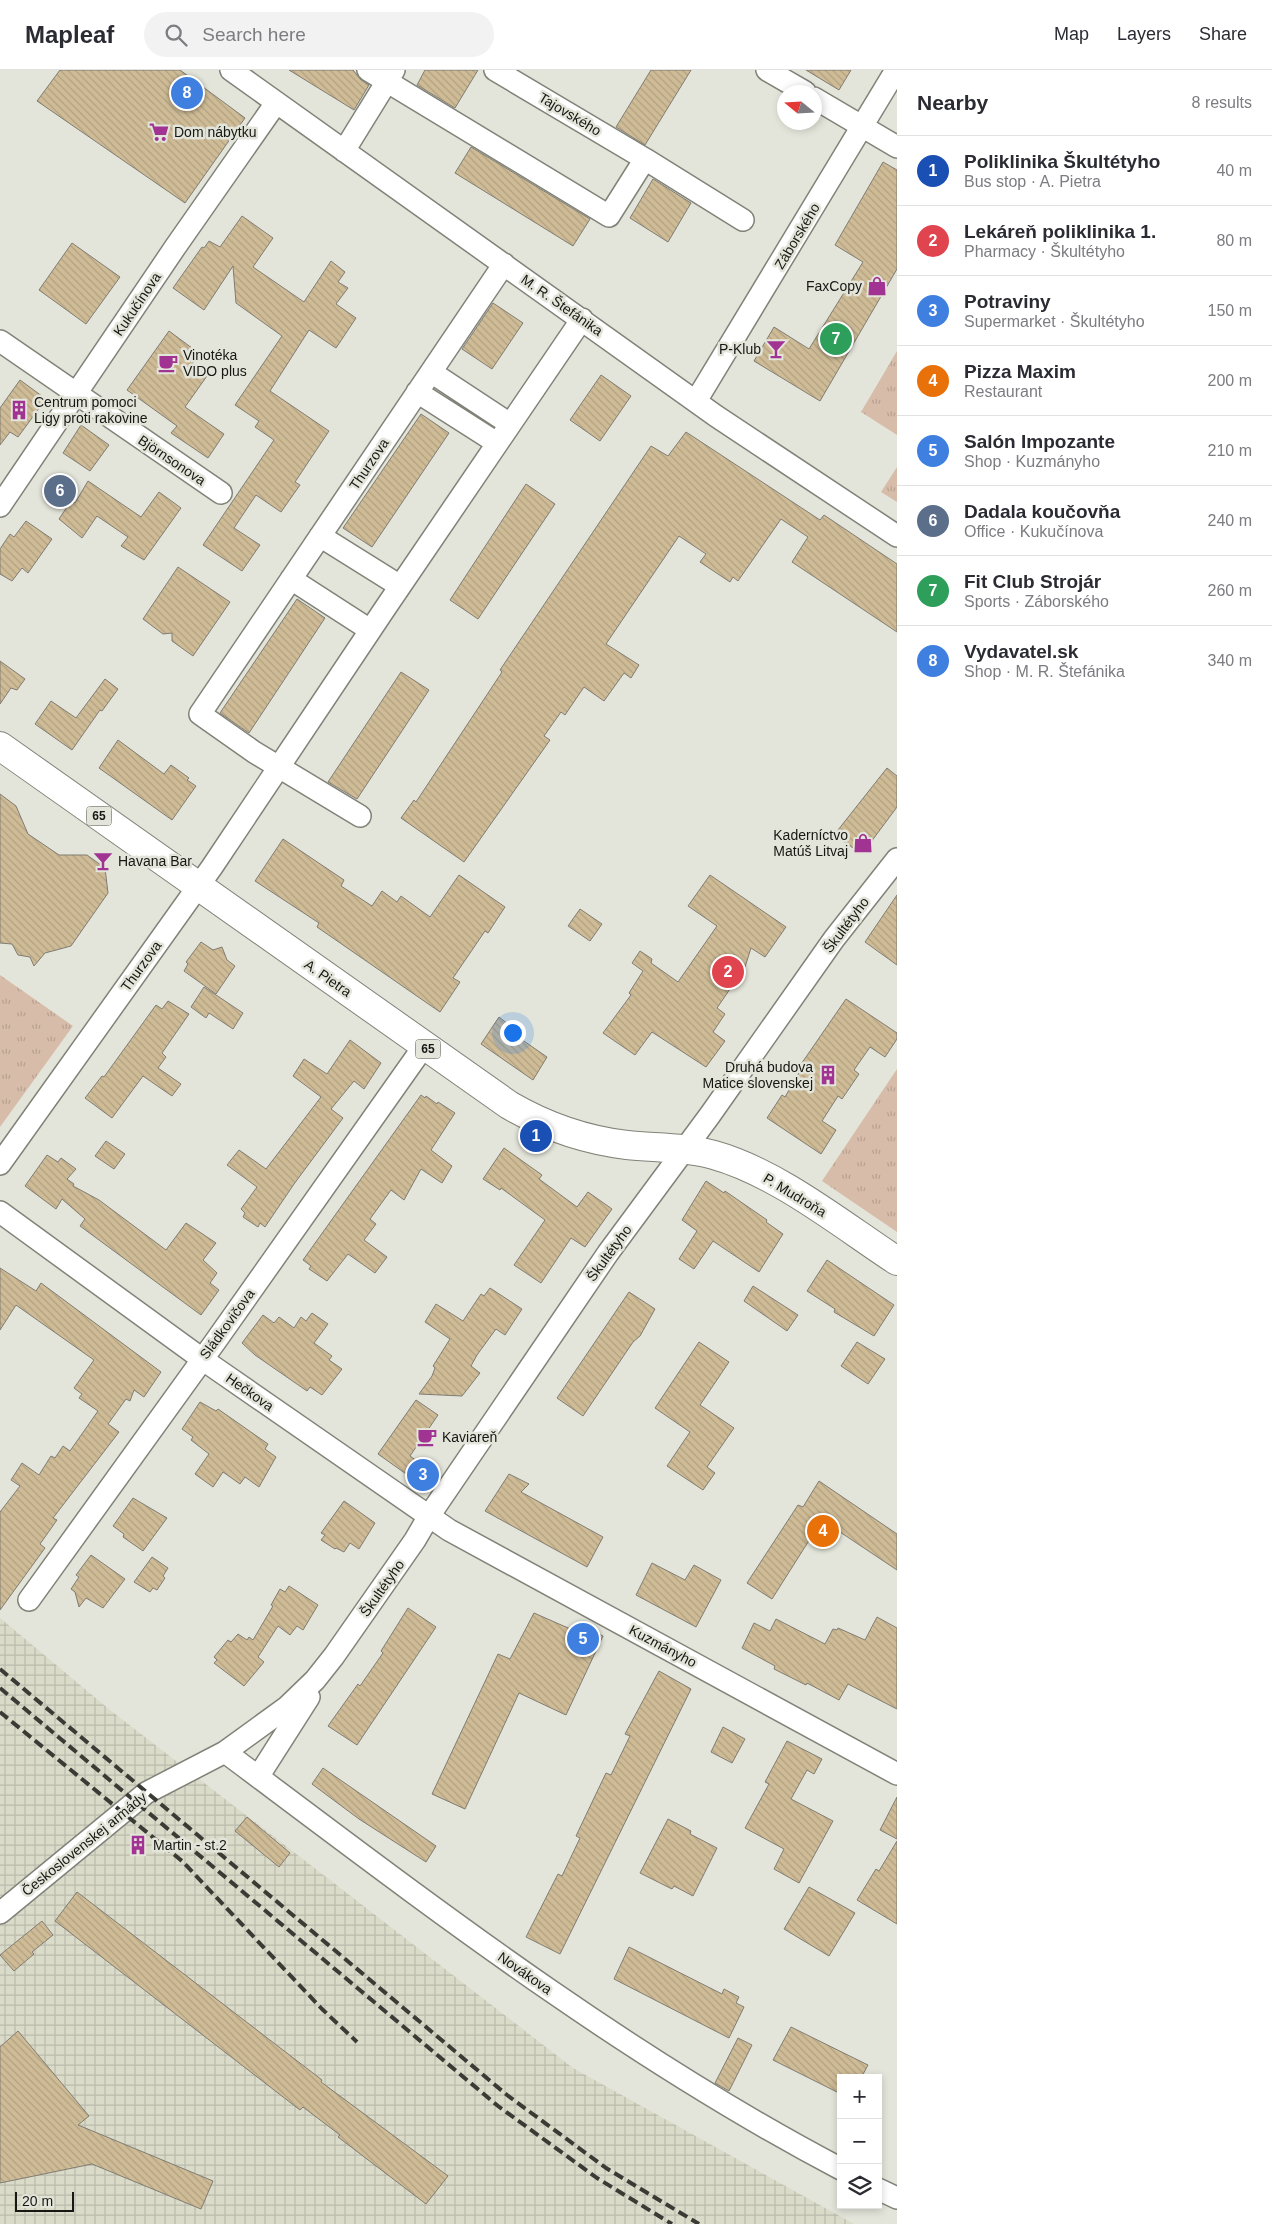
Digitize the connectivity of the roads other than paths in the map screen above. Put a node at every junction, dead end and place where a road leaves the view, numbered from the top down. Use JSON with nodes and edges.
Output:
{"nodes":[{"id":1,"x":230,"y":70,"type":"edge"},
{"id":2,"x":368,"y":70,"type":"edge"},
{"id":3,"x":495,"y":70,"type":"edge"},
{"id":4,"x":767,"y":70,"type":"edge"},
{"id":5,"x":896,"y":70,"type":"edge"},
{"id":6,"x":390,"y":76,"type":"edge"},
{"id":7,"x":793,"y":85,"type":"edge"},
{"id":8,"x":276,"y":103,"type":"junction"},
{"id":9,"x":822,"y":103,"type":"edge"},
{"id":10,"x":863,"y":127,"type":"junction"},
{"id":11,"x":897,"y":147,"type":"edge"},
{"id":12,"x":344,"y":152,"type":"junction"},
{"id":13,"x":645,"y":159,"type":"junction"},
{"id":14,"x":743,"y":220,"type":"dead end"},
{"id":15,"x":504,"y":264,"type":"junction"},
{"id":16,"x":582,"y":319,"type":"junction"},
{"id":17,"x":0,"y":341,"type":"edge"},
{"id":18,"x":431,"y":372,"type":"junction"},
{"id":19,"x":418,"y":392,"type":"junction"},
{"id":20,"x":75,"y":394,"type":"junction"},
{"id":21,"x":696,"y":401,"type":"junction"},
{"id":22,"x":510,"y":424,"type":"junction"},
{"id":23,"x":498,"y":443,"type":"junction"},
{"id":24,"x":221,"y":493,"type":"dead end"},
{"id":25,"x":0,"y":506,"type":"edge"},
{"id":26,"x":320,"y":536,"type":"junction"},
{"id":27,"x":897,"y":536,"type":"edge"},
{"id":28,"x":291,"y":579,"type":"junction"},
{"id":29,"x":400,"y":586,"type":"junction"},
{"id":30,"x":370,"y":630,"type":"junction"},
{"id":31,"x":0,"y":746,"type":"edge"},
{"id":32,"x":280,"y":767,"type":"junction"},
{"id":33,"x":360,"y":816,"type":"dead end"},
{"id":34,"x":897,"y":859,"type":"edge"},
{"id":35,"x":199,"y":886,"type":"junction"},
{"id":36,"x":424,"y":1046,"type":"junction"},
{"id":37,"x":683,"y":1150,"type":"junction"},
{"id":38,"x":0,"y":1164,"type":"edge"},
{"id":39,"x":0,"y":1212,"type":"edge"},
{"id":40,"x":895,"y":1256,"type":"edge"},
{"id":41,"x":202,"y":1359,"type":"junction"},
{"id":42,"x":429,"y":1516,"type":"junction"},
{"id":43,"x":29,"y":1600,"type":"dead end"},
{"id":44,"x":334,"y":1656,"type":"junction"},
{"id":45,"x":225,"y":1752,"type":"junction"},
{"id":46,"x":897,"y":1774,"type":"edge"},
{"id":47,"x":258,"y":1776,"type":"junction"},
{"id":48,"x":170,"y":1779,"type":"joint"},
{"id":49,"x":0,"y":1912,"type":"edge"},
{"id":50,"x":837,"y":2167,"type":"edge"},
{"id":51,"x":882,"y":2191,"type":"edge"},
{"id":52,"x":897,"y":2198,"type":"edge"}],
"edges":[{"from":1,"to":8,"type":"street","name":"M. R. Štefánika"},
{"from":2,"to":6,"type":"street"},
{"from":3,"to":13,"type":"street","name":"Tajovského"},
{"from":4,"to":7,"type":"street"},
{"from":5,"to":10,"type":"street","name":"Záborského"},
{"from":6,"to":12,"type":"street"},
{"from":6,"to":13,"type":"street"},
{"from":8,"to":12,"type":"street","name":"M. R. Štefánika"},
{"from":8,"to":20,"type":"street","name":"Kukučínova"},
{"from":9,"to":10,"type":"street"},
{"from":10,"to":11,"type":"street"},
{"from":10,"to":21,"type":"street","name":"Záborského"},
{"from":12,"to":15,"type":"street","name":"M. R. Štefánika"},
{"from":13,"to":14,"type":"street","name":"Tajovského"},
{"from":15,"to":16,"type":"street","name":"M. R. Štefánika"},
{"from":15,"to":18,"type":"street","name":"Thurzova"},
{"from":16,"to":21,"type":"street","name":"M. R. Štefánika"},
{"from":16,"to":22,"type":"street","name":"Thurzova"},
{"from":17,"to":20,"type":"street","name":"Björnsonova"},
{"from":18,"to":19,"type":"street","name":"Thurzova"},
{"from":18,"to":22,"type":"street"},
{"from":19,"to":23,"type":"street"},
{"from":19,"to":26,"type":"street","name":"Thurzova"},
{"from":20,"to":24,"type":"street","name":"Björnsonova"},
{"from":20,"to":25,"type":"street","name":"Kukučínova"},
{"from":21,"to":27,"type":"street","name":"M. R. Štefánika"},
{"from":22,"to":23,"type":"street","name":"Thurzova"},
{"from":23,"to":29,"type":"street","name":"Thurzova"},
{"from":26,"to":28,"type":"street","name":"Thurzova"},
{"from":26,"to":29,"type":"street"},
{"from":28,"to":30,"type":"street"},
{"from":28,"to":32,"type":"street","name":"Thurzova"},
{"from":29,"to":30,"type":"street","name":"Thurzova"},
{"from":30,"to":32,"type":"street","name":"Thurzova"},
{"from":31,"to":35,"type":"main road","name":"A. Pietra","number":"65"},
{"from":32,"to":33,"type":"street","name":"Thurzova"},
{"from":32,"to":35,"type":"street","name":"Thurzova"},
{"from":34,"to":37,"type":"street","name":"Škultétyho"},
{"from":35,"to":36,"type":"main road","name":"A. Pietra","number":"65"},
{"from":35,"to":38,"type":"street","name":"Thurzova"},
{"from":36,"to":37,"type":"main road","name":"A. Pietra","number":"65"},
{"from":36,"to":41,"type":"street","name":"Sládkovičova"},
{"from":37,"to":40,"type":"main road","name":"P. Mudroňa","number":"65"},
{"from":37,"to":42,"type":"street","name":"Škultétyho"},
{"from":39,"to":41,"type":"street","name":"Hečkova"},
{"from":41,"to":42,"type":"street","name":"Hečkova"},
{"from":41,"to":43,"type":"street","name":"Sládkovičova"},
{"from":42,"to":44,"type":"street","name":"Škultétyho"},
{"from":42,"to":46,"type":"street","name":"Kuzmányho"},
{"from":44,"to":45,"type":"street","name":"Škultétyho"},
{"from":44,"to":47,"type":"street","name":"Škultétyho"},
{"from":45,"to":47,"type":"street","name":"Novákova"},
{"from":45,"to":48,"type":"street","name":"Škultétyho"},
{"from":47,"to":50,"type":"street","name":"Novákova"},
{"from":48,"to":49,"type":"street","name":"Československej armády"},
{"from":51,"to":52,"type":"street"}]}
